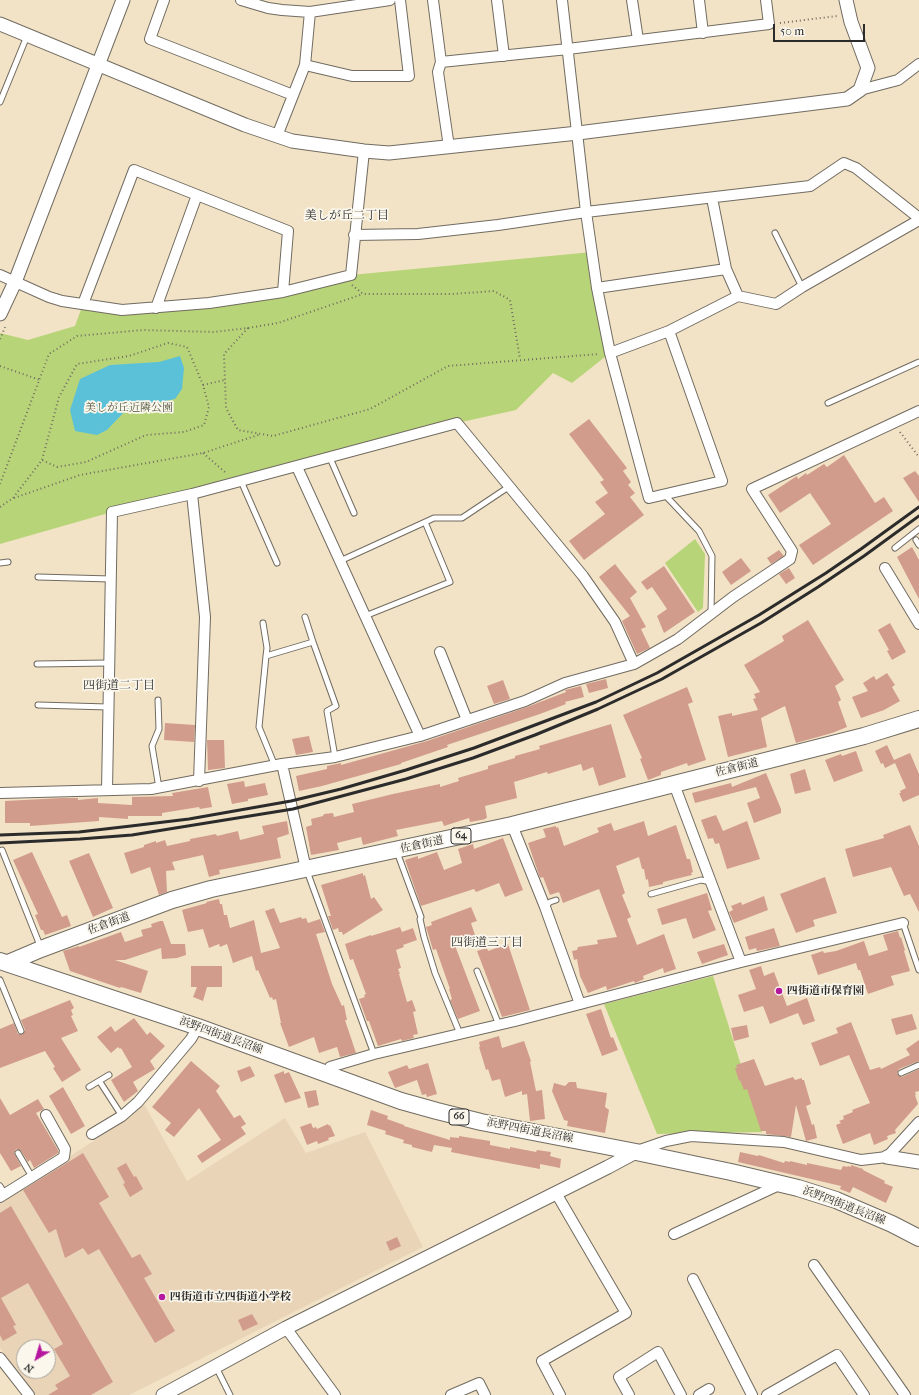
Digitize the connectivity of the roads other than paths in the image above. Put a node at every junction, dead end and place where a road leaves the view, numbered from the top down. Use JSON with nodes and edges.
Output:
{"nodes":[{"id":1,"x":123,"y":0,"type":"edge"},
{"id":2,"x":164,"y":0,"type":"edge"},
{"id":3,"x":241,"y":0,"type":"edge"},
{"id":4,"x":390,"y":0,"type":"edge"},
{"id":5,"x":400,"y":0,"type":"edge"},
{"id":6,"x":433,"y":0,"type":"edge"},
{"id":7,"x":497,"y":0,"type":"edge"},
{"id":8,"x":562,"y":0,"type":"edge"},
{"id":9,"x":632,"y":0,"type":"edge"},
{"id":10,"x":699,"y":0,"type":"edge"},
{"id":11,"x":766,"y":0,"type":"edge"},
{"id":12,"x":846,"y":0,"type":"edge"},
{"id":13,"x":310,"y":12,"type":"junction"},
{"id":14,"x":0,"y":24,"type":"edge"},
{"id":15,"x":702,"y":33,"type":"junction"},
{"id":16,"x":28,"y":36,"type":"junction"},
{"id":17,"x":638,"y":40,"type":"junction"},
{"id":18,"x":568,"y":49,"type":"junction"},
{"id":19,"x":504,"y":56,"type":"junction"},
{"id":20,"x":441,"y":62,"type":"junction"},
{"id":21,"x":98,"y":64,"type":"junction"},
{"id":22,"x":919,"y":64,"type":"edge"},
{"id":23,"x":305,"y":65,"type":"junction"},
{"id":24,"x":860,"y":90,"type":"junction"},
{"id":25,"x":293,"y":95,"type":"junction"},
{"id":26,"x":0,"y":102,"type":"edge"},
{"id":27,"x":578,"y":133,"type":"junction"},
{"id":28,"x":277,"y":136,"type":"junction"},
{"id":29,"x":450,"y":147,"type":"junction"},
{"id":30,"x":364,"y":152,"type":"junction"},
{"id":31,"x":197,"y":195,"type":"junction"},
{"id":32,"x":712,"y":198,"type":"junction"},
{"id":33,"x":586,"y":212,"type":"junction"},
{"id":34,"x":919,"y":219,"type":"edge"},
{"id":35,"x":775,"y":232,"type":"dead end"},
{"id":36,"x":354,"y":235,"type":"junction"},
{"id":37,"x":726,"y":270,"type":"junction"},
{"id":38,"x":0,"y":276,"type":"edge"},
{"id":39,"x":15,"y":282,"type":"junction"},
{"id":40,"x":802,"y":287,"type":"junction"},
{"id":41,"x":597,"y":288,"type":"junction"},
{"id":42,"x":283,"y":292,"type":"junction"},
{"id":43,"x":738,"y":296,"type":"junction"},
{"id":44,"x":83,"y":304,"type":"junction"},
{"id":45,"x":156,"y":308,"type":"junction"},
{"id":46,"x":0,"y":314,"type":"edge"},
{"id":47,"x":669,"y":331,"type":"junction"},
{"id":48,"x":610,"y":353,"type":"junction"},
{"id":49,"x":919,"y":362,"type":"edge"},
{"id":50,"x":828,"y":403,"type":"dead end"},
{"id":51,"x":919,"y":411,"type":"edge"},
{"id":52,"x":330,"y":458,"type":"junction"},
{"id":53,"x":296,"y":467,"type":"junction"},
{"id":54,"x":239,"y":482,"type":"junction"},
{"id":55,"x":510,"y":486,"type":"junction"},
{"id":56,"x":192,"y":494,"type":"junction"},
{"id":57,"x":664,"y":494,"type":"junction"},
{"id":58,"x":354,"y":513,"type":"dead end"},
{"id":59,"x":425,"y":522,"type":"junction"},
{"id":60,"x":919,"y":529,"type":"edge"},
{"id":61,"x":896,"y":548,"type":"dead end"},
{"id":62,"x":340,"y":561,"type":"junction"},
{"id":63,"x":8,"y":562,"type":"dead end"},
{"id":64,"x":0,"y":563,"type":"edge"},
{"id":65,"x":277,"y":563,"type":"dead end"},
{"id":66,"x":885,"y":568,"type":"dead end"},
{"id":67,"x":38,"y":576,"type":"dead end"},
{"id":68,"x":111,"y":579,"type":"junction"},
{"id":69,"x":711,"y":614,"type":"junction"},
{"id":70,"x":365,"y":616,"type":"junction"},
{"id":71,"x":305,"y":618,"type":"dead end"},
{"id":72,"x":263,"y":623,"type":"dead end"},
{"id":73,"x":919,"y":624,"type":"edge"},
{"id":74,"x":313,"y":642,"type":"junction"},
{"id":75,"x":440,"y":652,"type":"dead end"},
{"id":76,"x":266,"y":656,"type":"junction"},
{"id":77,"x":109,"y":663,"type":"junction"},
{"id":78,"x":37,"y":664,"type":"dead end"},
{"id":79,"x":634,"y":664,"type":"junction"},
{"id":80,"x":158,"y":700,"type":"dead end"},
{"id":81,"x":38,"y":705,"type":"dead end"},
{"id":82,"x":108,"y":707,"type":"junction"},
{"id":83,"x":919,"y":719,"type":"edge"},
{"id":84,"x":467,"y":720,"type":"junction"},
{"id":85,"x":420,"y":736,"type":"junction"},
{"id":86,"x":335,"y":757,"type":"junction"},
{"id":87,"x":279,"y":765,"type":"junction"},
{"id":88,"x":199,"y":781,"type":"junction"},
{"id":89,"x":674,"y":784,"type":"junction"},
{"id":90,"x":159,"y":788,"type":"junction"},
{"id":91,"x":107,"y":790,"type":"junction"},
{"id":92,"x":0,"y":792,"type":"edge"},
{"id":93,"x":512,"y":825,"type":"junction"},
{"id":94,"x":2,"y":850,"type":"dead end"},
{"id":95,"x":396,"y":850,"type":"junction"},
{"id":96,"x":306,"y":869,"type":"junction"},
{"id":97,"x":711,"y":882,"type":"junction"},
{"id":98,"x":651,"y":894,"type":"dead end"},
{"id":99,"x":556,"y":900,"type":"dead end"},
{"id":100,"x":545,"y":907,"type":"junction"},
{"id":101,"x":903,"y":923,"type":"joint"},
{"id":102,"x":41,"y":949,"type":"junction"},
{"id":103,"x":741,"y":962,"type":"junction"},
{"id":104,"x":3,"y":964,"type":"edge"},
{"id":105,"x":477,"y":970,"type":"dead end"},
{"id":106,"x":919,"y":970,"type":"edge"},
{"id":107,"x":0,"y":980,"type":"edge"},
{"id":108,"x":580,"y":1004,"type":"junction"},
{"id":109,"x":499,"y":1025,"type":"junction"},
{"id":110,"x":198,"y":1027,"type":"junction"},
{"id":111,"x":22,"y":1031,"type":"dead end"},
{"id":112,"x":460,"y":1034,"type":"junction"},
{"id":113,"x":374,"y":1054,"type":"junction"},
{"id":114,"x":919,"y":1065,"type":"edge"},
{"id":115,"x":901,"y":1073,"type":"dead end"},
{"id":116,"x":328,"y":1074,"type":"junction"},
{"id":117,"x":109,"y":1075,"type":"dead end"},
{"id":118,"x":100,"y":1082,"type":"junction"},
{"id":119,"x":90,"y":1087,"type":"dead end"},
{"id":120,"x":46,"y":1115,"type":"dead end"},
{"id":121,"x":122,"y":1116,"type":"junction"},
{"id":122,"x":919,"y":1122,"type":"edge"},
{"id":123,"x":92,"y":1134,"type":"dead end"},
{"id":124,"x":636,"y":1152,"type":"junction"},
{"id":125,"x":18,"y":1153,"type":"dead end"},
{"id":126,"x":887,"y":1157,"type":"junction"},
{"id":127,"x":919,"y":1162,"type":"edge"},
{"id":128,"x":32,"y":1177,"type":"junction"},
{"id":129,"x":781,"y":1184,"type":"junction"},
{"id":130,"x":2,"y":1192,"type":"edge"},
{"id":131,"x":556,"y":1193,"type":"junction"},
{"id":132,"x":674,"y":1234,"type":"dead end"},
{"id":133,"x":919,"y":1238,"type":"edge"},
{"id":134,"x":814,"y":1265,"type":"dead end"},
{"id":135,"x":693,"y":1280,"type":"dead end"},
{"id":136,"x":286,"y":1328,"type":"junction"},
{"id":137,"x":0,"y":1358,"type":"edge"},
{"id":138,"x":216,"y":1366,"type":"junction"},
{"id":139,"x":709,"y":1389,"type":"dead end"},
{"id":140,"x":177,"y":1392,"type":"edge"},
{"id":141,"x":333,"y":1394,"type":"edge"},
{"id":142,"x":29,"y":1395,"type":"edge"},
{"id":143,"x":163,"y":1395,"type":"edge"},
{"id":144,"x":230,"y":1395,"type":"edge"},
{"id":145,"x":451,"y":1395,"type":"edge"},
{"id":146,"x":485,"y":1395,"type":"edge"},
{"id":147,"x":560,"y":1395,"type":"edge"},
{"id":148,"x":629,"y":1395,"type":"edge"},
{"id":149,"x":681,"y":1395,"type":"edge"},
{"id":150,"x":699,"y":1395,"type":"edge"},
{"id":151,"x":752,"y":1395,"type":"edge"},
{"id":152,"x":767,"y":1395,"type":"edge"},
{"id":153,"x":864,"y":1395,"type":"edge"},
{"id":154,"x":905,"y":1395,"type":"edge"}],
"edges":[{"from":1,"to":21,"type":"street"},
{"from":2,"to":25,"type":"street"},
{"from":3,"to":13,"type":"street"},
{"from":4,"to":13,"type":"street"},
{"from":5,"to":23,"type":"street"},
{"from":6,"to":20,"type":"street"},
{"from":7,"to":19,"type":"street"},
{"from":8,"to":18,"type":"street"},
{"from":9,"to":17,"type":"street"},
{"from":10,"to":15,"type":"street"},
{"from":11,"to":15,"type":"street"},
{"from":12,"to":24,"type":"street"},
{"from":13,"to":23,"type":"street"},
{"from":14,"to":16,"type":"street"},
{"from":15,"to":17,"type":"street"},
{"from":16,"to":21,"type":"street"},
{"from":16,"to":26,"type":"lane"},
{"from":17,"to":18,"type":"street"},
{"from":18,"to":19,"type":"street"},
{"from":18,"to":27,"type":"street"},
{"from":19,"to":20,"type":"street"},
{"from":20,"to":29,"type":"street"},
{"from":21,"to":28,"type":"street"},
{"from":21,"to":39,"type":"street"},
{"from":22,"to":24,"type":"street"},
{"from":23,"to":25,"type":"street"},
{"from":24,"to":27,"type":"street"},
{"from":25,"to":28,"type":"street"},
{"from":27,"to":29,"type":"street"},
{"from":27,"to":33,"type":"street"},
{"from":28,"to":30,"type":"street"},
{"from":29,"to":30,"type":"street"},
{"from":30,"to":36,"type":"street"},
{"from":31,"to":42,"type":"street"},
{"from":31,"to":44,"type":"street"},
{"from":31,"to":45,"type":"street"},
{"from":32,"to":33,"type":"street"},
{"from":32,"to":34,"type":"street"},
{"from":32,"to":37,"type":"street"},
{"from":33,"to":36,"type":"street"},
{"from":33,"to":41,"type":"street"},
{"from":34,"to":40,"type":"street"},
{"from":35,"to":40,"type":"lane"},
{"from":36,"to":42,"type":"street"},
{"from":37,"to":41,"type":"street"},
{"from":37,"to":43,"type":"street"},
{"from":38,"to":39,"type":"street"},
{"from":39,"to":44,"type":"street"},
{"from":39,"to":46,"type":"street"},
{"from":40,"to":43,"type":"street"},
{"from":41,"to":48,"type":"street"},
{"from":42,"to":45,"type":"street"},
{"from":43,"to":47,"type":"street"},
{"from":44,"to":45,"type":"street"},
{"from":47,"to":48,"type":"street"},
{"from":47,"to":57,"type":"street"},
{"from":48,"to":57,"type":"street"},
{"from":49,"to":50,"type":"lane"},
{"from":51,"to":69,"type":"street"},
{"from":52,"to":53,"type":"street"},
{"from":52,"to":55,"type":"street"},
{"from":52,"to":58,"type":"lane"},
{"from":53,"to":54,"type":"street"},
{"from":53,"to":62,"type":"street"},
{"from":54,"to":56,"type":"street"},
{"from":54,"to":65,"type":"lane"},
{"from":55,"to":59,"type":"lane"},
{"from":55,"to":79,"type":"street"},
{"from":56,"to":68,"type":"street"},
{"from":56,"to":88,"type":"street"},
{"from":57,"to":69,"type":"lane"},
{"from":59,"to":62,"type":"lane"},
{"from":59,"to":70,"type":"lane"},
{"from":60,"to":61,"type":"lane"},
{"from":62,"to":70,"type":"street"},
{"from":63,"to":64,"type":"lane"},
{"from":66,"to":73,"type":"street"},
{"from":67,"to":68,"type":"lane"},
{"from":68,"to":77,"type":"street"},
{"from":69,"to":79,"type":"street"},
{"from":70,"to":85,"type":"street"},
{"from":71,"to":74,"type":"lane"},
{"from":72,"to":76,"type":"lane"},
{"from":74,"to":76,"type":"lane"},
{"from":74,"to":86,"type":"lane"},
{"from":75,"to":84,"type":"street"},
{"from":76,"to":87,"type":"lane"},
{"from":77,"to":78,"type":"lane"},
{"from":77,"to":82,"type":"street"},
{"from":79,"to":84,"type":"street"},
{"from":80,"to":90,"type":"lane"},
{"from":81,"to":82,"type":"lane"},
{"from":82,"to":91,"type":"street"},
{"from":83,"to":89,"type":"main road","name":"佐倉街道","number":"64"},
{"from":84,"to":85,"type":"street"},
{"from":85,"to":86,"type":"street"},
{"from":86,"to":87,"type":"street"},
{"from":87,"to":88,"type":"street"},
{"from":87,"to":96,"type":"street"},
{"from":88,"to":90,"type":"street"},
{"from":89,"to":93,"type":"main road","name":"佐倉街道","number":"64"},
{"from":89,"to":97,"type":"street"},
{"from":90,"to":91,"type":"street"},
{"from":91,"to":92,"type":"street"},
{"from":93,"to":95,"type":"main road","name":"佐倉街道","number":"64"},
{"from":93,"to":100,"type":"street"},
{"from":94,"to":102,"type":"lane"},
{"from":95,"to":96,"type":"main road","name":"佐倉街道","number":"64"},
{"from":95,"to":112,"type":"lane"},
{"from":96,"to":102,"type":"main road","name":"佐倉街道","number":"64"},
{"from":96,"to":113,"type":"lane"},
{"from":97,"to":98,"type":"lane"},
{"from":97,"to":103,"type":"street"},
{"from":99,"to":100,"type":"lane"},
{"from":100,"to":108,"type":"street"},
{"from":101,"to":103,"type":"street"},
{"from":101,"to":106,"type":"lane"},
{"from":102,"to":104,"type":"main road","name":"佐倉街道","number":"64"},
{"from":103,"to":108,"type":"street"},
{"from":104,"to":110,"type":"main road","name":"浜野四街道長沼線","number":"66"},
{"from":105,"to":109,"type":"lane"},
{"from":107,"to":111,"type":"lane"},
{"from":108,"to":109,"type":"street"},
{"from":109,"to":112,"type":"street"},
{"from":110,"to":116,"type":"main road","name":"浜野四街道長沼線","number":"66"},
{"from":110,"to":121,"type":"street"},
{"from":112,"to":113,"type":"street"},
{"from":113,"to":116,"type":"street"},
{"from":114,"to":115,"type":"lane"},
{"from":116,"to":124,"type":"main road","name":"浜野四街道長沼線","number":"66"},
{"from":117,"to":118,"type":"lane"},
{"from":118,"to":119,"type":"lane"},
{"from":118,"to":121,"type":"lane"},
{"from":120,"to":128,"type":"street"},
{"from":121,"to":123,"type":"street"},
{"from":122,"to":126,"type":"street"},
{"from":124,"to":126,"type":"street"},
{"from":124,"to":129,"type":"main road","name":"浜野四街道長沼線","number":"66"},
{"from":124,"to":131,"type":"street"},
{"from":125,"to":128,"type":"lane"},
{"from":126,"to":127,"type":"street"},
{"from":128,"to":130,"type":"street"},
{"from":129,"to":132,"type":"street"},
{"from":129,"to":133,"type":"main road","name":"浜野四街道長沼線","number":"66"},
{"from":131,"to":136,"type":"street"},
{"from":131,"to":147,"type":"street"},
{"from":134,"to":154,"type":"street"},
{"from":135,"to":151,"type":"street"},
{"from":136,"to":138,"type":"street"},
{"from":136,"to":141,"type":"street"},
{"from":137,"to":142,"type":"street"},
{"from":138,"to":140,"type":"street"},
{"from":138,"to":144,"type":"lane"},
{"from":139,"to":150,"type":"street"},
{"from":140,"to":143,"type":"street"},
{"from":145,"to":146,"type":"street"},
{"from":148,"to":149,"type":"street"},
{"from":152,"to":153,"type":"street"}]}
